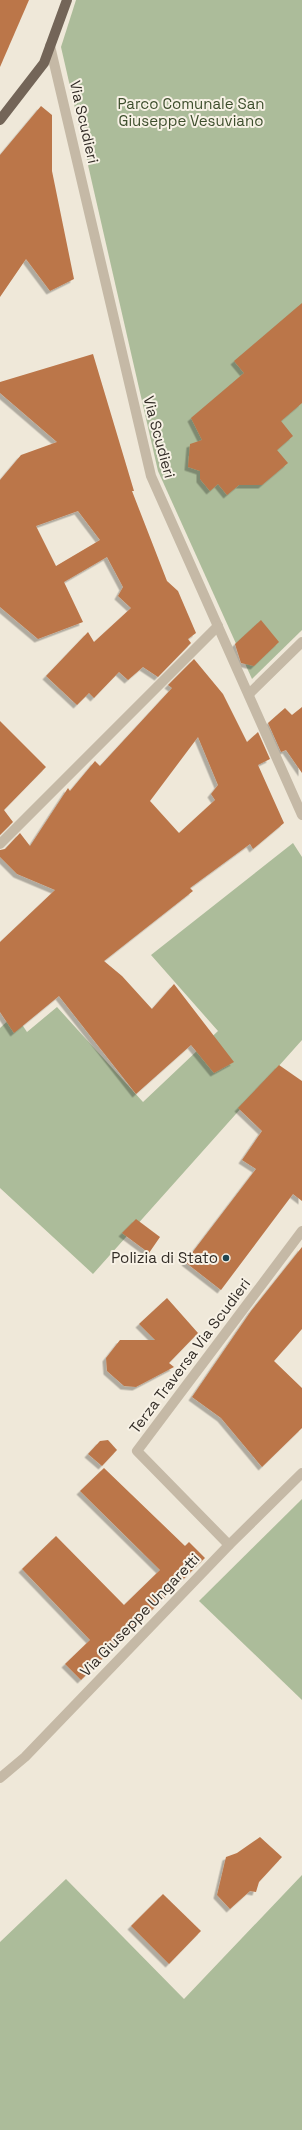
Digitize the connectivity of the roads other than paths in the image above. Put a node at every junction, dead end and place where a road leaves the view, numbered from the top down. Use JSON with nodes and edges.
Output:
{"nodes":[{"id":1,"x":67,"y":0,"type":"edge"},
{"id":2,"x":50,"y":46,"type":"junction"},
{"id":3,"x":0,"y":120,"type":"edge"},
{"id":4,"x":218,"y":626,"type":"junction"},
{"id":5,"x":302,"y":642,"type":"edge"},
{"id":6,"x":249,"y":694,"type":"junction"},
{"id":7,"x":302,"y":815,"type":"edge"},
{"id":8,"x":0,"y":844,"type":"edge"},
{"id":9,"x":302,"y":1231,"type":"edge"},
{"id":10,"x":302,"y":1473,"type":"edge"},
{"id":11,"x":229,"y":1545,"type":"junction"},
{"id":12,"x":0,"y":1778,"type":"edge"}],
"edges":[{"from":1,"to":2,"type":"main road"},
{"from":2,"to":3,"type":"main road"},
{"from":2,"to":4,"type":"street","name":"Via Scudieri"},
{"from":4,"to":6,"type":"street","name":"Via Scudieri"},
{"from":4,"to":8,"type":"street"},
{"from":5,"to":6,"type":"street"},
{"from":6,"to":7,"type":"street","name":"Via Scudieri"},
{"from":9,"to":11,"type":"street","name":"Terza Traversa Via Scudieri"},
{"from":10,"to":11,"type":"street","name":"Via Giuseppe Ungaretti"},
{"from":11,"to":12,"type":"street","name":"Via Giuseppe Ungaretti"}]}
